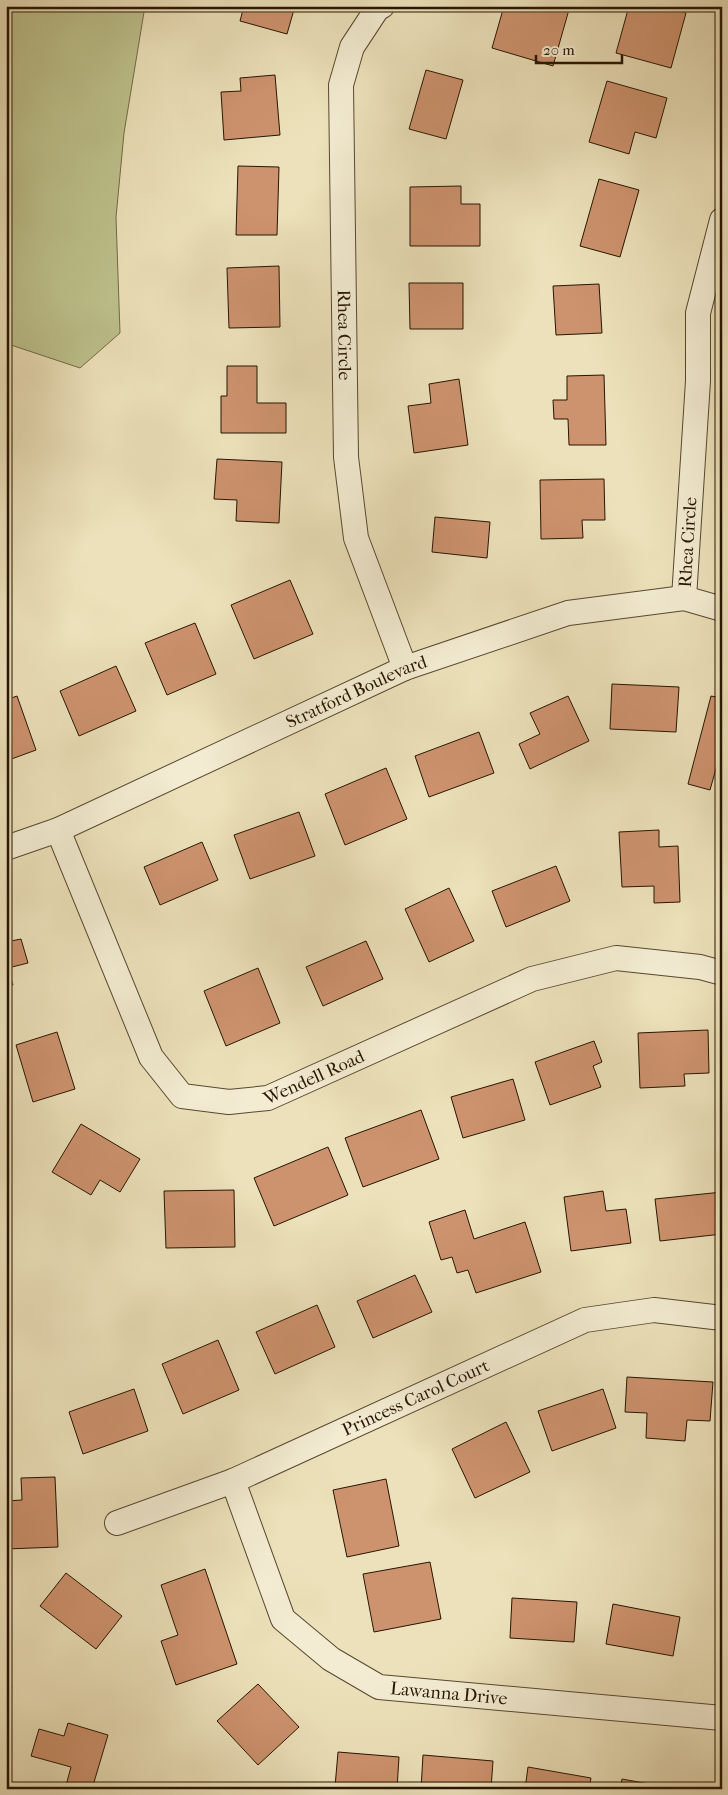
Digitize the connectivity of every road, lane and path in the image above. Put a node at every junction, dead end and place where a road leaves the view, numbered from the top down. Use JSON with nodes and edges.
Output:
{"nodes":[{"id":1,"x":382,"y":6,"type":"edge"},
{"id":2,"x":722,"y":220,"type":"edge"},
{"id":3,"x":684,"y":598,"type":"junction"},
{"id":4,"x":722,"y":609,"type":"edge"},
{"id":5,"x":405,"y":668,"type":"junction"},
{"id":6,"x":58,"y":830,"type":"junction"},
{"id":7,"x":6,"y":848,"type":"edge"},
{"id":8,"x":722,"y":973,"type":"edge"},
{"id":9,"x":722,"y":1318,"type":"edge"},
{"id":10,"x":233,"y":1481,"type":"junction"},
{"id":11,"x":117,"y":1523,"type":"dead end"},
{"id":12,"x":722,"y":1718,"type":"edge"}],
"edges":[{"from":1,"to":5,"type":"street","name":"Rhea Circle"},
{"from":2,"to":3,"type":"street","name":"Rhea Circle"},
{"from":3,"to":4,"type":"street","name":"Stratford Boulevard"},
{"from":3,"to":5,"type":"street","name":"Stratford Boulevard"},
{"from":5,"to":6,"type":"street","name":"Stratford Boulevard"},
{"from":6,"to":7,"type":"street","name":"Stratford Boulevard"},
{"from":6,"to":8,"type":"street","name":"Wendell Road"},
{"from":9,"to":10,"type":"street","name":"Princess Carol Court"},
{"from":10,"to":11,"type":"street","name":"Princess Carol Court"},
{"from":10,"to":12,"type":"street","name":"Lawanna Drive"}]}
